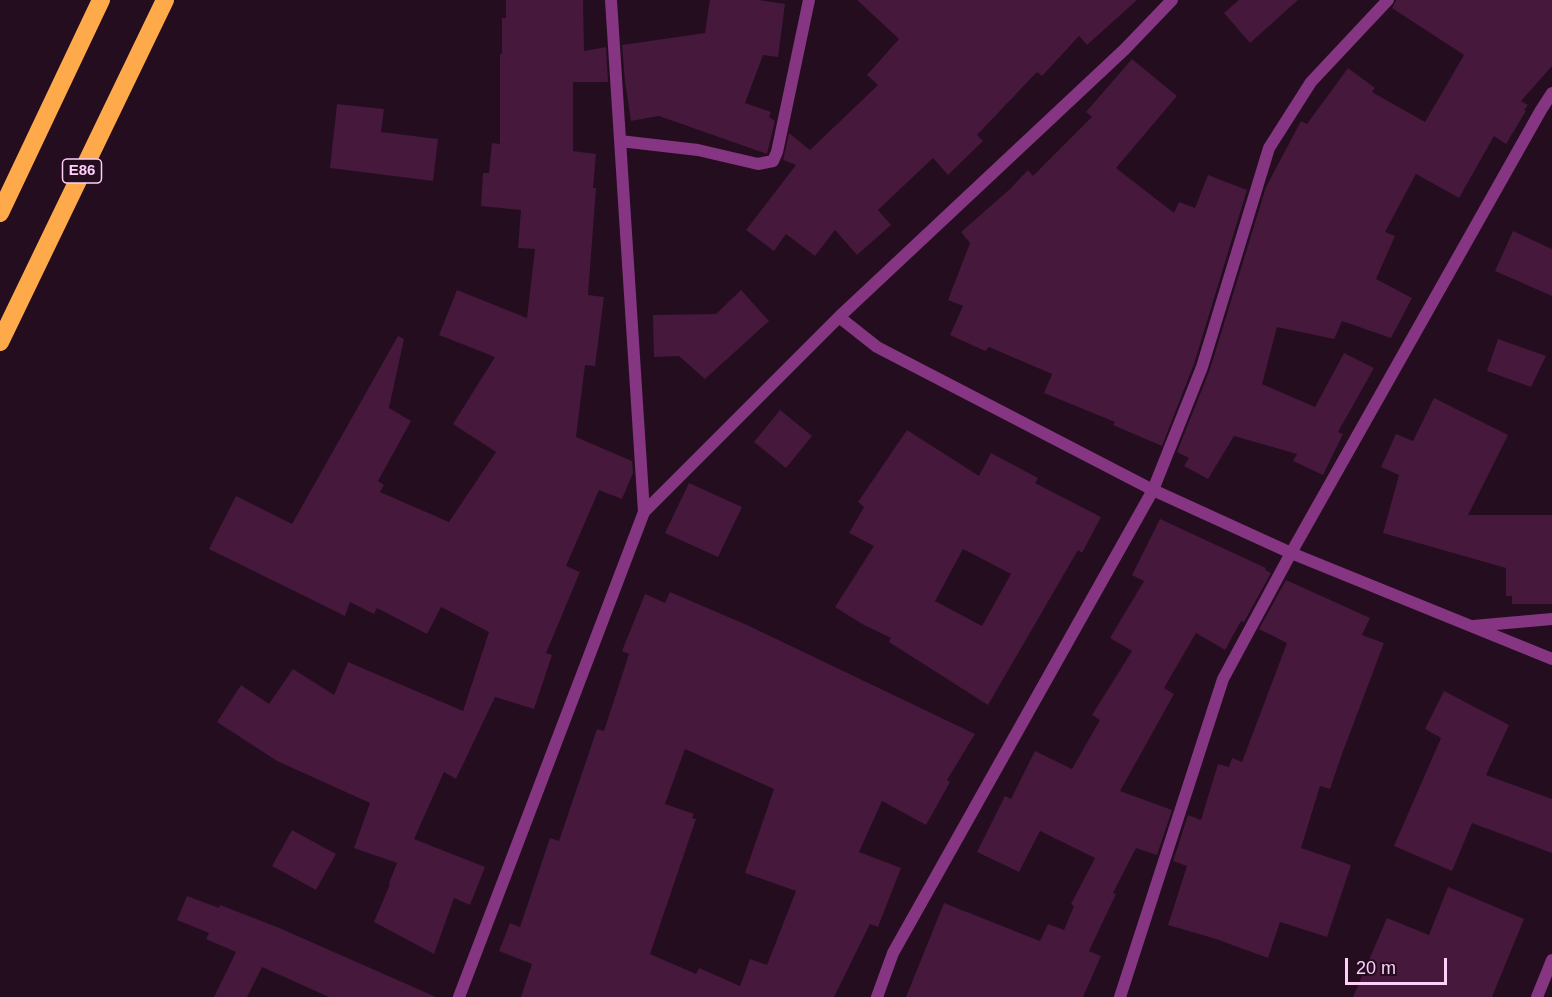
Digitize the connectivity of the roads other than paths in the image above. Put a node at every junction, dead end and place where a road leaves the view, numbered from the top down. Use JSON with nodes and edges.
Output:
{"nodes":[{"id":1,"x":100,"y":0,"type":"edge"},
{"id":2,"x":165,"y":0,"type":"edge"},
{"id":3,"x":611,"y":0,"type":"edge"},
{"id":4,"x":809,"y":0,"type":"edge"},
{"id":5,"x":1172,"y":0,"type":"edge"},
{"id":6,"x":1388,"y":0,"type":"edge"},
{"id":7,"x":1552,"y":93,"type":"edge"},
{"id":8,"x":620,"y":141,"type":"junction"},
{"id":9,"x":0,"y":213,"type":"edge"},
{"id":10,"x":839,"y":317,"type":"junction"},
{"id":11,"x":0,"y":342,"type":"edge"},
{"id":12,"x":1153,"y":490,"type":"junction"},
{"id":13,"x":644,"y":512,"type":"junction"},
{"id":14,"x":1291,"y":553,"type":"junction"},
{"id":15,"x":1552,"y":619,"type":"edge"},
{"id":16,"x":1473,"y":626,"type":"junction"},
{"id":17,"x":1552,"y":659,"type":"edge"},
{"id":18,"x":1552,"y":960,"type":"edge"},
{"id":19,"x":459,"y":997,"type":"edge"},
{"id":20,"x":877,"y":997,"type":"edge"},
{"id":21,"x":1120,"y":997,"type":"edge"},
{"id":22,"x":1537,"y":997,"type":"edge"}],
"edges":[{"from":1,"to":9,"type":"highway"},
{"from":2,"to":11,"type":"highway","number":"E86"},
{"from":3,"to":8,"type":"street"},
{"from":4,"to":8,"type":"street"},
{"from":5,"to":10,"type":"street"},
{"from":6,"to":12,"type":"street"},
{"from":7,"to":14,"type":"street"},
{"from":8,"to":13,"type":"street"},
{"from":10,"to":12,"type":"street"},
{"from":10,"to":13,"type":"street"},
{"from":12,"to":14,"type":"street"},
{"from":12,"to":20,"type":"street"},
{"from":13,"to":19,"type":"street"},
{"from":14,"to":16,"type":"street"},
{"from":14,"to":21,"type":"street"},
{"from":15,"to":16,"type":"street"},
{"from":16,"to":17,"type":"street"},
{"from":18,"to":22,"type":"street"}]}
